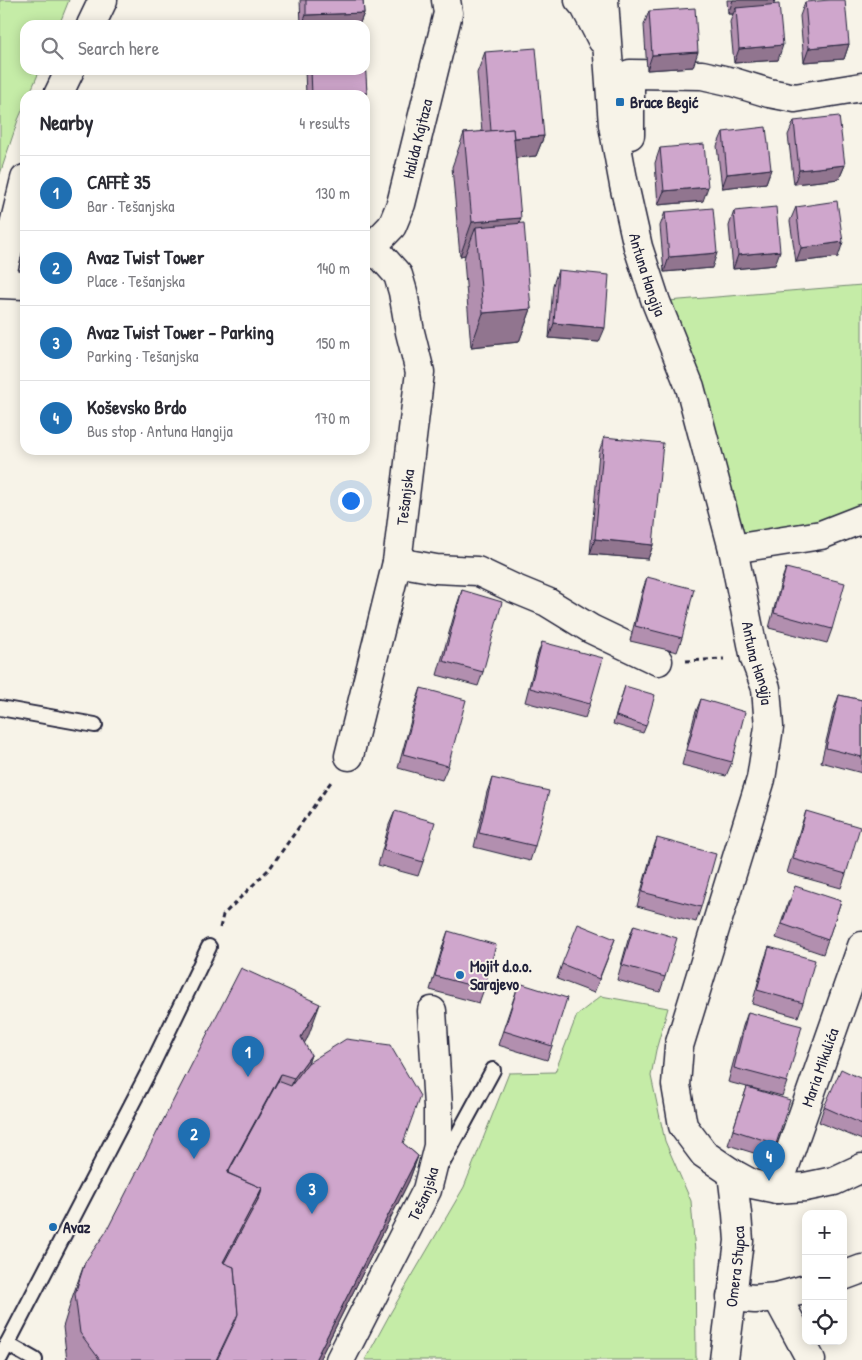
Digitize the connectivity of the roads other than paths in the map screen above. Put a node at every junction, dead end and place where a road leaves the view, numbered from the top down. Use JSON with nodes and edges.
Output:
{"nodes":[{"id":1,"x":103,"y":0,"type":"edge"},
{"id":2,"x":579,"y":0,"type":"edge"},
{"id":3,"x":604,"y":0,"type":"edge"},
{"id":4,"x":451,"y":4,"type":"edge"},
{"id":5,"x":93,"y":20,"type":"edge"},
{"id":6,"x":607,"y":51,"type":"junction"},
{"id":7,"x":68,"y":75,"type":"edge"},
{"id":8,"x":862,"y":87,"type":"edge"},
{"id":9,"x":60,"y":90,"type":"edge"},
{"id":10,"x":20,"y":199,"type":"edge"},
{"id":11,"x":638,"y":246,"type":"junction"},
{"id":12,"x":370,"y":249,"type":"edge"},
{"id":13,"x":370,"y":254,"type":"edge"},
{"id":14,"x":0,"y":283,"type":"edge"},
{"id":15,"x":20,"y":285,"type":"edge"},
{"id":16,"x":862,"y":519,"type":"edge"},
{"id":17,"x":733,"y":549,"type":"junction"},
{"id":18,"x":396,"y":562,"type":"junction"},
{"id":19,"x":658,"y":661,"type":"road end"},
{"id":20,"x":0,"y":708,"type":"edge"},
{"id":21,"x":95,"y":725,"type":"dead end"},
{"id":22,"x":349,"y":756,"type":"road end"},
{"id":23,"x":862,"y":946,"type":"edge"},
{"id":24,"x":209,"y":947,"type":"road end"},
{"id":25,"x":432,"y":1011,"type":"dead end"},
{"id":26,"x":493,"y":1070,"type":"dead end"},
{"id":27,"x":862,"y":1168,"type":"edge"},
{"id":28,"x":732,"y":1173,"type":"junction"},
{"id":29,"x":777,"y":1189,"type":"junction"},
{"id":30,"x":427,"y":1190,"type":"junction"},
{"id":31,"x":862,"y":1269,"type":"edge"},
{"id":32,"x":847,"y":1275,"type":"edge"},
{"id":33,"x":802,"y":1290,"type":"edge"},
{"id":34,"x":731,"y":1297,"type":"junction"},
{"id":35,"x":777,"y":1297,"type":"junction"},
{"id":36,"x":7,"y":1344,"type":"junction"},
{"id":37,"x":0,"y":1358,"type":"edge"},
{"id":38,"x":35,"y":1360,"type":"edge"},
{"id":39,"x":340,"y":1360,"type":"edge"},
{"id":40,"x":724,"y":1360,"type":"edge"},
{"id":41,"x":811,"y":1360,"type":"edge"}],
"edges":[{"from":1,"to":5,"type":"street"},
{"from":2,"to":6,"type":"street"},
{"from":3,"to":6,"type":"street","name":"Antuna Hangija"},
{"from":4,"to":12,"type":"street","name":"Halida Kajtaza"},
{"from":6,"to":11,"type":"street","name":"Antuna Hangija"},
{"from":7,"to":9,"type":"street"},
{"from":8,"to":11,"type":"street"},
{"from":10,"to":14,"type":"street"},
{"from":11,"to":17,"type":"street","name":"Antuna Hangija"},
{"from":13,"to":18,"type":"street","name":"Tešanjska"},
{"from":14,"to":15,"type":"street"},
{"from":16,"to":17,"type":"street"},
{"from":17,"to":28,"type":"street","name":"Antuna Hangija"},
{"from":18,"to":19,"type":"street"},
{"from":18,"to":22,"type":"street","name":"Tešanjska"},
{"from":20,"to":21,"type":"lane"},
{"from":23,"to":29,"type":"street","name":"Maria Mikulića"},
{"from":24,"to":36,"type":"lane"},
{"from":25,"to":30,"type":"street","name":"Tešanjska"},
{"from":26,"to":30,"type":"lane"},
{"from":27,"to":29,"type":"street","name":"Antuna Hangija"},
{"from":28,"to":29,"type":"street","name":"Antuna Hangija"},
{"from":28,"to":34,"type":"street","name":"Omera Stupca"},
{"from":30,"to":39,"type":"street","name":"Tešanjska"},
{"from":31,"to":32,"type":"street"},
{"from":33,"to":35,"type":"street"},
{"from":34,"to":35,"type":"street"},
{"from":34,"to":40,"type":"street","name":"Omera Stupca"},
{"from":35,"to":41,"type":"street"},
{"from":36,"to":37,"type":"lane"},
{"from":36,"to":38,"type":"lane"}]}
